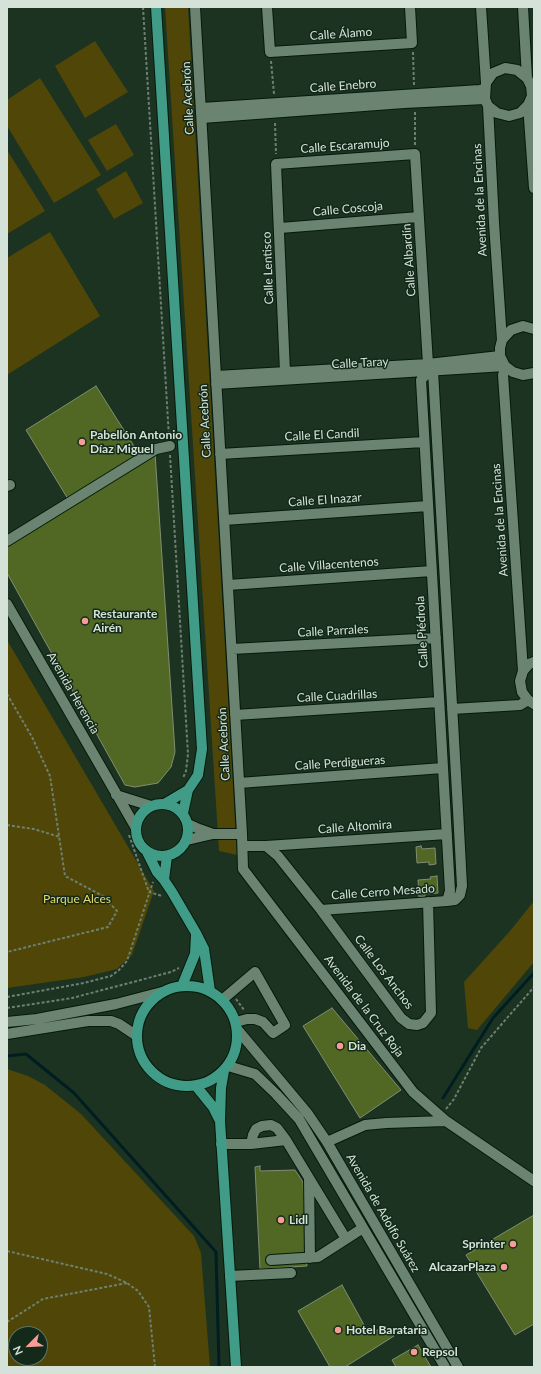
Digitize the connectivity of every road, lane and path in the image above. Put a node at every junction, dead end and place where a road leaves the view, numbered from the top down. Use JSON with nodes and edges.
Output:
{"nodes":[{"id":1,"x":143,"y":7,"type":"edge"},
{"id":2,"x":156,"y":7,"type":"edge"},
{"id":3,"x":195,"y":7,"type":"edge"},
{"id":4,"x":267,"y":7,"type":"edge"},
{"id":5,"x":410,"y":7,"type":"edge"},
{"id":6,"x":481,"y":7,"type":"edge"},
{"id":7,"x":523,"y":7,"type":"edge"},
{"id":8,"x":270,"y":52,"type":"junction"},
{"id":9,"x":527,"y":78,"type":"junction"},
{"id":10,"x":486,"y":94,"type":"junction"},
{"id":11,"x":528,"y":105,"type":"junction"},
{"id":12,"x":275,"y":108,"type":"junction"},
{"id":13,"x":202,"y":113,"type":"junction"},
{"id":14,"x":415,"y":154,"type":"joint"},
{"id":15,"x":276,"y":164,"type":"junction"},
{"id":16,"x":534,"y":188,"type":"edge"},
{"id":17,"x":419,"y":216,"type":"junction"},
{"id":18,"x":280,"y":228,"type":"junction"},
{"id":19,"x":534,"y":329,"type":"edge"},
{"id":20,"x":502,"y":340,"type":"junction"},
{"id":21,"x":500,"y":356,"type":"junction"},
{"id":22,"x":505,"y":366,"type":"junction"},
{"id":23,"x":430,"y":369,"type":"junction"},
{"id":24,"x":285,"y":372,"type":"junction"},
{"id":25,"x":534,"y":373,"type":"edge"},
{"id":26,"x":216,"y":380,"type":"junction"},
{"id":27,"x":424,"y":442,"type":"junction"},
{"id":28,"x":170,"y":446,"type":"junction"},
{"id":29,"x":220,"y":454,"type":"junction"},
{"id":30,"x":428,"y":506,"type":"junction"},
{"id":31,"x":224,"y":520,"type":"junction"},
{"id":32,"x":7,"y":541,"type":"edge"},
{"id":33,"x":432,"y":571,"type":"junction"},
{"id":34,"x":228,"y":585,"type":"junction"},
{"id":35,"x":7,"y":604,"type":"edge"},
{"id":36,"x":436,"y":638,"type":"junction"},
{"id":37,"x":232,"y":649,"type":"junction"},
{"id":38,"x":534,"y":662,"type":"edge"},
{"id":39,"x":523,"y":671,"type":"junction"},
{"id":40,"x":7,"y":694,"type":"edge"},
{"id":41,"x":439,"y":702,"type":"junction"},
{"id":42,"x":531,"y":702,"type":"edge"},
{"id":43,"x":452,"y":709,"type":"junction"},
{"id":44,"x":236,"y":715,"type":"junction"},
{"id":45,"x":443,"y":768,"type":"junction"},
{"id":46,"x":239,"y":783,"type":"junction"},
{"id":47,"x":184,"y":787,"type":"junction"},
{"id":48,"x":116,"y":795,"type":"junction"},
{"id":49,"x":166,"y":803,"type":"junction"},
{"id":50,"x":151,"y":806,"type":"junction"},
{"id":51,"x":183,"y":813,"type":"junction"},
{"id":52,"x":188,"y":824,"type":"junction"},
{"id":53,"x":7,"y":825,"type":"edge"},
{"id":54,"x":132,"y":832,"type":"junction"},
{"id":55,"x":213,"y":834,"type":"junction"},
{"id":56,"x":242,"y":834,"type":"junction"},
{"id":57,"x":447,"y":834,"type":"junction"},
{"id":58,"x":60,"y":837,"type":"junction"},
{"id":59,"x":187,"y":840,"type":"junction"},
{"id":60,"x":243,"y":846,"type":"junction"},
{"id":61,"x":266,"y":846,"type":"junction"},
{"id":62,"x":146,"y":850,"type":"junction"},
{"id":63,"x":167,"y":856,"type":"junction"},
{"id":64,"x":161,"y":876,"type":"junction"},
{"id":65,"x":149,"y":892,"type":"junction"},
{"id":66,"x":164,"y":896,"type":"dead end"},
{"id":67,"x":447,"y":901,"type":"junction"},
{"id":68,"x":428,"y":902,"type":"junction"},
{"id":69,"x":321,"y":910,"type":"junction"},
{"id":70,"x":196,"y":933,"type":"junction"},
{"id":71,"x":7,"y":952,"type":"edge"},
{"id":72,"x":180,"y":968,"type":"dead end"},
{"id":73,"x":182,"y":986,"type":"junction"},
{"id":74,"x":534,"y":987,"type":"edge"},
{"id":75,"x":210,"y":991,"type":"junction"},
{"id":76,"x":162,"y":992,"type":"junction"},
{"id":77,"x":7,"y":997,"type":"edge"},
{"id":78,"x":222,"y":1000,"type":"junction"},
{"id":79,"x":7,"y":1008,"type":"edge"},
{"id":80,"x":7,"y":1022,"type":"edge"},
{"id":81,"x":236,"y":1025,"type":"junction"},
{"id":82,"x":7,"y":1034,"type":"edge"},
{"id":83,"x":137,"y":1036,"type":"junction"},
{"id":84,"x":226,"y":1068,"type":"junction"},
{"id":85,"x":196,"y":1086,"type":"junction"},
{"id":86,"x":443,"y":1118,"type":"junction"},
{"id":87,"x":220,"y":1121,"type":"junction"},
{"id":88,"x":286,"y":1140,"type":"junction"},
{"id":89,"x":326,"y":1142,"type":"junction"},
{"id":90,"x":221,"y":1144,"type":"junction"},
{"id":91,"x":251,"y":1144,"type":"junction"},
{"id":92,"x":309,"y":1178,"type":"junction"},
{"id":93,"x":534,"y":1181,"type":"edge"},
{"id":94,"x":364,"y":1228,"type":"junction"},
{"id":95,"x":346,"y":1240,"type":"junction"},
{"id":96,"x":7,"y":1251,"type":"edge"},
{"id":97,"x":310,"y":1258,"type":"junction"},
{"id":98,"x":271,"y":1260,"type":"dead end"},
{"id":99,"x":291,"y":1273,"type":"dead end"},
{"id":100,"x":230,"y":1276,"type":"junction"},
{"id":101,"x":127,"y":1282,"type":"junction"},
{"id":102,"x":7,"y":1322,"type":"edge"},
{"id":103,"x":155,"y":1367,"type":"edge"},
{"id":104,"x":236,"y":1367,"type":"edge"},
{"id":105,"x":445,"y":1367,"type":"edge"},
{"id":106,"x":458,"y":1367,"type":"edge"}],
"edges":[{"from":1,"to":28,"type":"path"},
{"from":2,"to":47,"type":"main road"},
{"from":3,"to":13,"type":"street","name":"Calle Acebrón"},
{"from":4,"to":8,"type":"street"},
{"from":5,"to":8,"type":"street","name":"Calle Álamo"},
{"from":6,"to":10,"type":"street","name":"Avenida de la Encinas"},
{"from":7,"to":9,"type":"street"},
{"from":8,"to":12,"type":"path"},
{"from":9,"to":10,"type":"street"},
{"from":9,"to":11,"type":"street"},
{"from":10,"to":11,"type":"street"},
{"from":10,"to":12,"type":"street","name":"Calle Enebro"},
{"from":10,"to":20,"type":"street","name":"Avenida de la Encinas"},
{"from":11,"to":16,"type":"street"},
{"from":12,"to":13,"type":"street","name":"Calle Enebro"},
{"from":12,"to":15,"type":"path"},
{"from":13,"to":26,"type":"street","name":"Calle Acebrón"},
{"from":14,"to":15,"type":"street","name":"Calle Escaramujo"},
{"from":14,"to":17,"type":"street","name":"Calle Albardín"},
{"from":15,"to":18,"type":"street","name":"Calle Lentisco"},
{"from":17,"to":18,"type":"street","name":"Calle Coscoja"},
{"from":17,"to":23,"type":"street","name":"Calle Albardín"},
{"from":18,"to":24,"type":"street","name":"Calle Lentisco"},
{"from":19,"to":20,"type":"street"},
{"from":20,"to":21,"type":"street","name":"Avenida de la Encinas"},
{"from":21,"to":22,"type":"street"},
{"from":21,"to":23,"type":"street","name":"Calle Taray"},
{"from":22,"to":23,"type":"street","name":"Calle Taray"},
{"from":22,"to":25,"type":"street"},
{"from":22,"to":39,"type":"street","name":"Avenida de la Encinas"},
{"from":23,"to":24,"type":"street","name":"Calle Taray"},
{"from":23,"to":26,"type":"street","name":"Calle Taray"},
{"from":23,"to":27,"type":"street","name":"Calle Piédrola"},
{"from":23,"to":43,"type":"street","name":"Calle Albardín"},
{"from":24,"to":26,"type":"street","name":"Calle Taray"},
{"from":26,"to":29,"type":"street","name":"Calle Acebrón"},
{"from":27,"to":29,"type":"street","name":"Calle El Candil"},
{"from":27,"to":30,"type":"street","name":"Calle Piédrola"},
{"from":28,"to":32,"type":"street"},
{"from":28,"to":47,"type":"path"},
{"from":29,"to":31,"type":"street","name":"Calle Acebrón"},
{"from":30,"to":31,"type":"street","name":"Calle El Inazar"},
{"from":30,"to":33,"type":"street","name":"Calle Piédrola"},
{"from":31,"to":34,"type":"street","name":"Calle Acebrón"},
{"from":33,"to":34,"type":"street","name":"Calle Villacentenos"},
{"from":33,"to":36,"type":"street","name":"Calle Piédrola"},
{"from":34,"to":37,"type":"street","name":"Calle Acebrón"},
{"from":35,"to":48,"type":"street","name":"Avenida Herencia"},
{"from":36,"to":37,"type":"street","name":"Calle Parrales"},
{"from":36,"to":41,"type":"street","name":"Calle Piédrola"},
{"from":37,"to":44,"type":"street","name":"Calle Acebrón"},
{"from":38,"to":39,"type":"street"},
{"from":39,"to":42,"type":"street","name":"Avenida de la Encinas"},
{"from":40,"to":58,"type":"path"},
{"from":41,"to":44,"type":"street","name":"Calle Cuadrillas"},
{"from":41,"to":45,"type":"street","name":"Calle Piédrola"},
{"from":42,"to":43,"type":"street"},
{"from":43,"to":67,"type":"street","name":"Calle Albardín"},
{"from":44,"to":46,"type":"street","name":"Calle Acebrón"},
{"from":45,"to":46,"type":"street","name":"Calle Perdigueras"},
{"from":45,"to":57,"type":"street","name":"Calle Piédrola"},
{"from":46,"to":56,"type":"street","name":"Calle Acebrón"},
{"from":47,"to":49,"type":"main road"},
{"from":47,"to":51,"type":"main road"},
{"from":48,"to":50,"type":"street"},
{"from":48,"to":54,"type":"street","name":"Avenida Herencia"},
{"from":49,"to":50,"type":"main road"},
{"from":49,"to":51,"type":"main road"},
{"from":50,"to":54,"type":"main road"},
{"from":51,"to":52,"type":"main road"},
{"from":52,"to":55,"type":"street"},
{"from":52,"to":59,"type":"main road"},
{"from":53,"to":58,"type":"path"},
{"from":54,"to":62,"type":"main road"},
{"from":54,"to":65,"type":"path"},
{"from":55,"to":56,"type":"street"},
{"from":55,"to":59,"type":"street"},
{"from":56,"to":60,"type":"street","name":"Avenida de la Cruz Roja"},
{"from":57,"to":61,"type":"street","name":"Calle Altomira"},
{"from":57,"to":67,"type":"street","name":"Calle Piédrola"},
{"from":58,"to":71,"type":"path"},
{"from":59,"to":63,"type":"main road"},
{"from":60,"to":61,"type":"street"},
{"from":60,"to":86,"type":"street","name":"Avenida de la Cruz Roja"},
{"from":61,"to":69,"type":"street","name":"Calle Los Anchos"},
{"from":62,"to":63,"type":"main road"},
{"from":62,"to":64,"type":"main road"},
{"from":63,"to":64,"type":"main road"},
{"from":64,"to":65,"type":"path"},
{"from":64,"to":70,"type":"main road"},
{"from":65,"to":66,"type":"path"},
{"from":65,"to":77,"type":"path"},
{"from":67,"to":68,"type":"street","name":"Calle Cerro Mesado"},
{"from":68,"to":69,"type":"street","name":"Calle Cerro Mesado"},
{"from":68,"to":69,"type":"street","name":"Calle Los Anchos"},
{"from":70,"to":73,"type":"main road"},
{"from":70,"to":75,"type":"main road"},
{"from":72,"to":79,"type":"path"},
{"from":73,"to":75,"type":"main road"},
{"from":73,"to":76,"type":"main road"},
{"from":74,"to":86,"type":"path"},
{"from":75,"to":78,"type":"main road"},
{"from":76,"to":80,"type":"street"},
{"from":76,"to":83,"type":"main road"},
{"from":78,"to":81,"type":"main road"},
{"from":78,"to":81,"type":"street"},
{"from":81,"to":84,"type":"main road"},
{"from":81,"to":89,"type":"street","name":"Avenida de Adolfo Suárez"},
{"from":82,"to":83,"type":"street"},
{"from":83,"to":85,"type":"main road"},
{"from":84,"to":85,"type":"main road"},
{"from":84,"to":87,"type":"main road"},
{"from":84,"to":94,"type":"street","name":"Avenida de Adolfo Suárez"},
{"from":85,"to":87,"type":"main road"},
{"from":86,"to":89,"type":"street"},
{"from":86,"to":93,"type":"street","name":"Avenida de la Cruz Roja"},
{"from":87,"to":90,"type":"main road"},
{"from":88,"to":91,"type":"street"},
{"from":88,"to":91,"type":"street"},
{"from":88,"to":92,"type":"street"},
{"from":89,"to":106,"type":"street","name":"Avenida de Adolfo Suárez"},
{"from":90,"to":91,"type":"street"},
{"from":90,"to":100,"type":"main road"},
{"from":92,"to":95,"type":"street"},
{"from":92,"to":97,"type":"street"},
{"from":94,"to":95,"type":"street"},
{"from":94,"to":105,"type":"street","name":"Avenida de Adolfo Suárez"},
{"from":95,"to":97,"type":"street"},
{"from":96,"to":101,"type":"path"},
{"from":97,"to":98,"type":"street"},
{"from":99,"to":100,"type":"street"},
{"from":100,"to":104,"type":"main road"},
{"from":101,"to":102,"type":"path"},
{"from":101,"to":103,"type":"path"}]}
